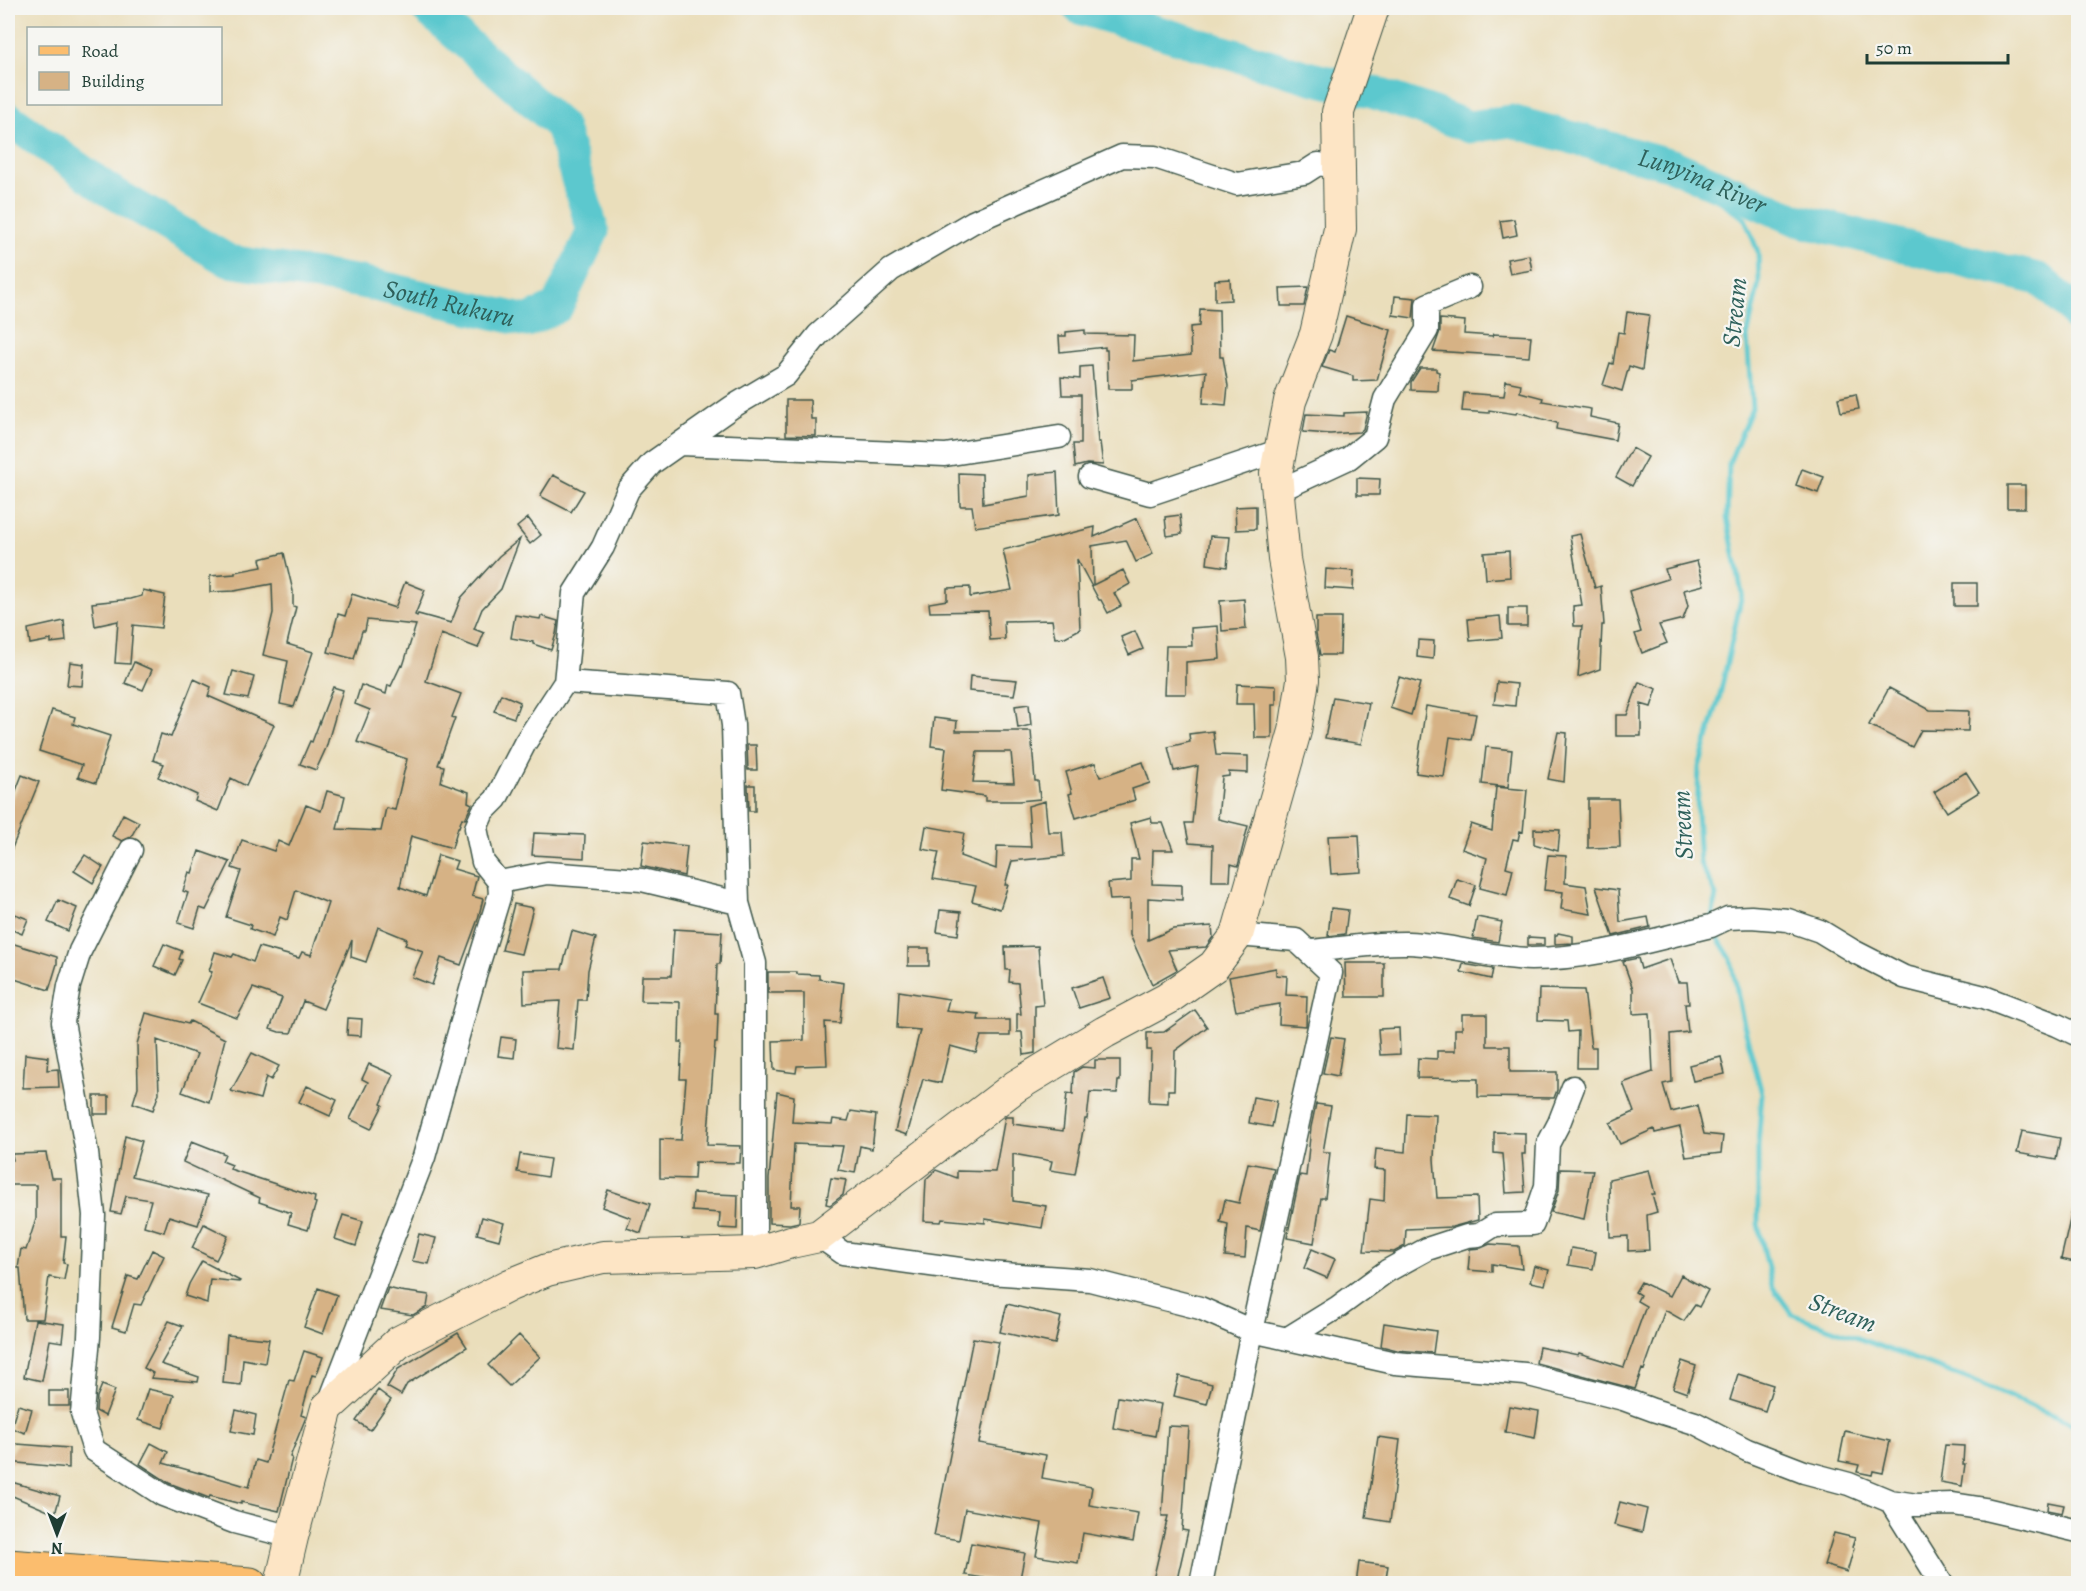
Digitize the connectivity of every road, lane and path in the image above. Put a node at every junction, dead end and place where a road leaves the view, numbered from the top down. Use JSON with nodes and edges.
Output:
{"nodes":[{"id":1,"x":1372,"y":10,"type":"edge"},
{"id":2,"x":1339,"y":167,"type":"junction"},
{"id":3,"x":1470,"y":287,"type":"dead end"},
{"id":4,"x":1059,"y":437,"type":"dead end"},
{"id":5,"x":681,"y":444,"type":"junction"},
{"id":6,"x":1281,"y":450,"type":"junction"},
{"id":7,"x":1090,"y":477,"type":"dead end"},
{"id":8,"x":1278,"y":491,"type":"junction"},
{"id":9,"x":565,"y":682,"type":"junction"},
{"id":10,"x":131,"y":850,"type":"dead end"},
{"id":11,"x":499,"y":882,"type":"junction"},
{"id":12,"x":738,"y":903,"type":"junction"},
{"id":13,"x":1236,"y":935,"type":"junction"},
{"id":14,"x":1308,"y":951,"type":"junction"},
{"id":15,"x":2079,"y":1035,"type":"edge"},
{"id":16,"x":1573,"y":1087,"type":"dead end"},
{"id":17,"x":819,"y":1236,"type":"junction"},
{"id":18,"x":754,"y":1253,"type":"junction"},
{"id":19,"x":1252,"y":1331,"type":"junction"},
{"id":20,"x":1288,"y":1338,"type":"junction"},
{"id":21,"x":327,"y":1408,"type":"junction"},
{"id":22,"x":1890,"y":1501,"type":"junction"},
{"id":23,"x":2079,"y":1531,"type":"edge"},
{"id":24,"x":292,"y":1537,"type":"junction"},
{"id":25,"x":14,"y":1566,"type":"edge"},
{"id":26,"x":250,"y":1584,"type":"edge"},
{"id":27,"x":281,"y":1584,"type":"edge"},
{"id":28,"x":1201,"y":1584,"type":"edge"},
{"id":29,"x":1942,"y":1584,"type":"edge"}],
"edges":[{"from":1,"to":2,"type":"street"},
{"from":2,"to":5,"type":"street"},
{"from":2,"to":6,"type":"street"},
{"from":3,"to":8,"type":"street"},
{"from":4,"to":5,"type":"street"},
{"from":5,"to":9,"type":"street"},
{"from":6,"to":7,"type":"street"},
{"from":6,"to":8,"type":"street"},
{"from":8,"to":13,"type":"street"},
{"from":9,"to":11,"type":"street"},
{"from":9,"to":12,"type":"street"},
{"from":10,"to":24,"type":"street"},
{"from":11,"to":12,"type":"street"},
{"from":11,"to":21,"type":"street"},
{"from":12,"to":18,"type":"street"},
{"from":13,"to":14,"type":"street"},
{"from":13,"to":17,"type":"street"},
{"from":14,"to":15,"type":"street"},
{"from":14,"to":19,"type":"street"},
{"from":16,"to":20,"type":"street"},
{"from":17,"to":18,"type":"street"},
{"from":17,"to":19,"type":"street"},
{"from":18,"to":21,"type":"street"},
{"from":19,"to":20,"type":"street"},
{"from":19,"to":28,"type":"street"},
{"from":20,"to":22,"type":"street"},
{"from":21,"to":24,"type":"street"},
{"from":22,"to":23,"type":"street"},
{"from":22,"to":29,"type":"street"},
{"from":24,"to":27,"type":"street"},
{"from":25,"to":26,"type":"main road"}]}
